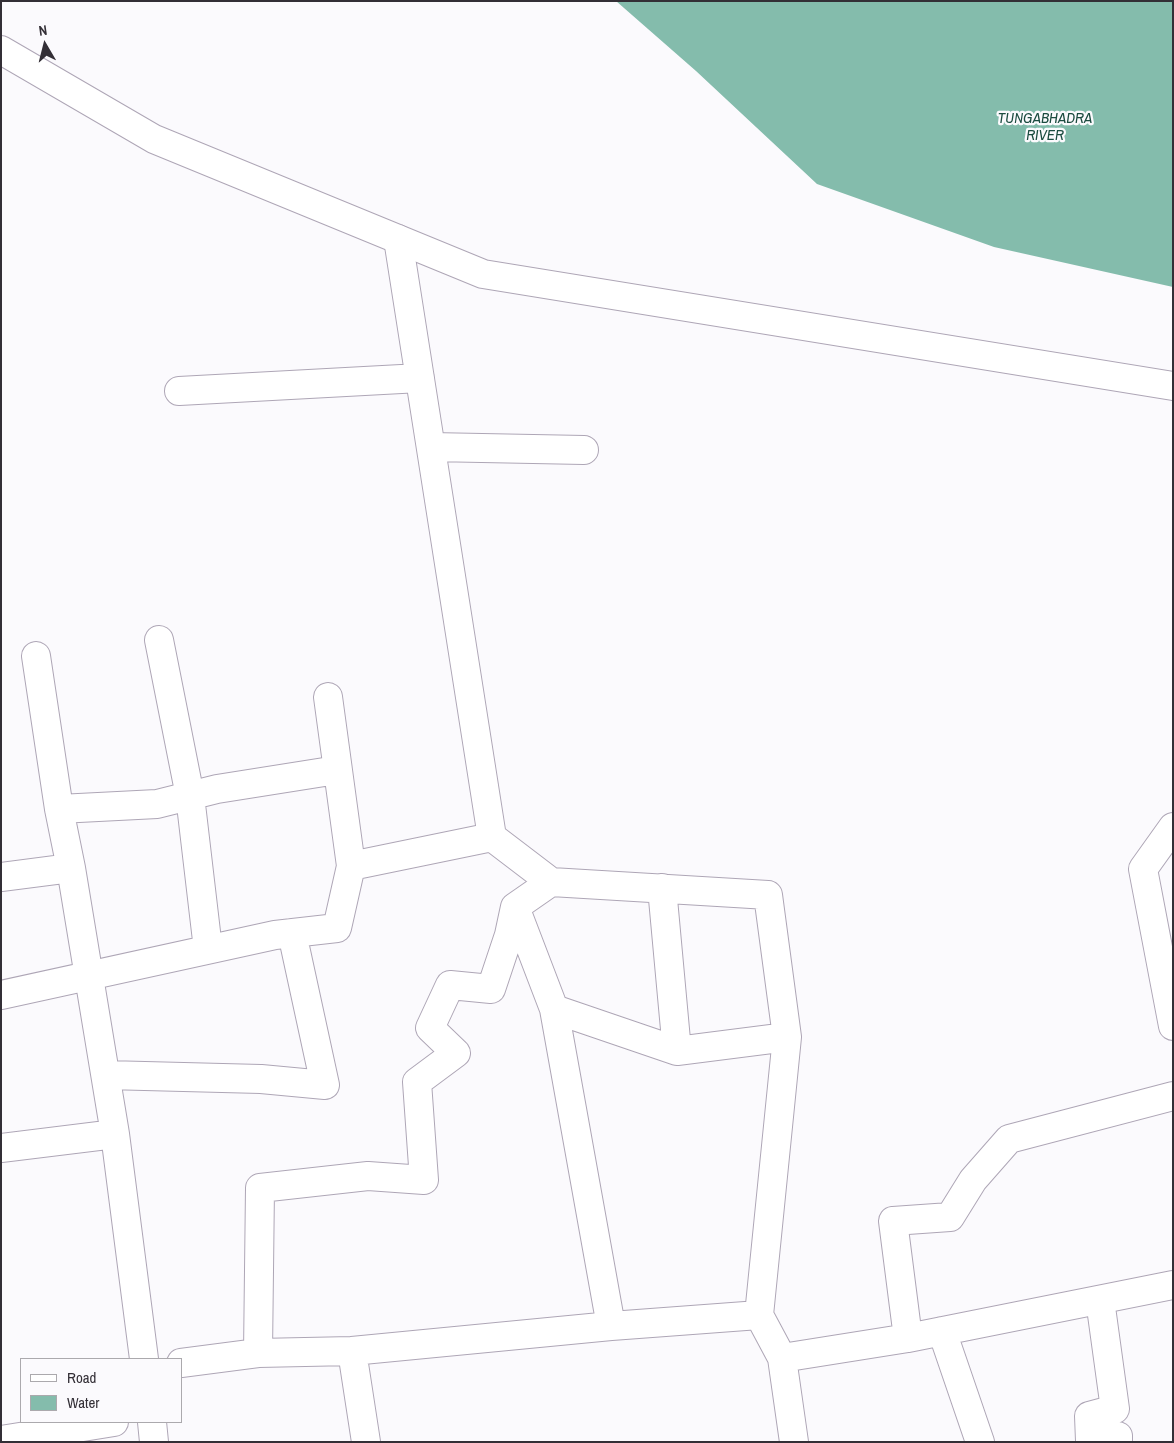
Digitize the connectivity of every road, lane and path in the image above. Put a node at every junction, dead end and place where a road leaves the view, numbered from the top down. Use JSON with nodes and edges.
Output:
{"nodes":[{"id":1,"x":1,"y":50,"type":"edge"},
{"id":2,"x":398,"y":239,"type":"junction"},
{"id":3,"x":420,"y":378,"type":"junction"},
{"id":4,"x":1173,"y":386,"type":"edge"},
{"id":5,"x":179,"y":391,"type":"dead end"},
{"id":6,"x":431,"y":447,"type":"junction"},
{"id":7,"x":584,"y":450,"type":"dead end"},
{"id":8,"x":158,"y":640,"type":"dead end"},
{"id":9,"x":36,"y":656,"type":"dead end"},
{"id":10,"x":328,"y":697,"type":"dead end"},
{"id":11,"x":337,"y":770,"type":"junction"},
{"id":12,"x":190,"y":796,"type":"junction"},
{"id":13,"x":59,"y":809,"type":"junction"},
{"id":14,"x":1173,"y":827,"type":"edge"},
{"id":15,"x":492,"y":837,"type":"junction"},
{"id":16,"x":351,"y":866,"type":"junction"},
{"id":17,"x":71,"y":868,"type":"junction"},
{"id":18,"x":1,"y":877,"type":"edge"},
{"id":19,"x":551,"y":882,"type":"junction"},
{"id":20,"x":662,"y":888,"type":"junction"},
{"id":21,"x":515,"y":907,"type":"junction"},
{"id":22,"x":292,"y":933,"type":"junction"},
{"id":23,"x":208,"y":949,"type":"junction"},
{"id":24,"x":88,"y":977,"type":"junction"},
{"id":25,"x":1,"y":995,"type":"edge"},
{"id":26,"x":554,"y":1009,"type":"junction"},
{"id":27,"x":1173,"y":1026,"type":"edge"},
{"id":28,"x":786,"y":1037,"type":"junction"},
{"id":29,"x":677,"y":1051,"type":"junction"},
{"id":30,"x":106,"y":1075,"type":"junction"},
{"id":31,"x":1173,"y":1096,"type":"edge"},
{"id":32,"x":115,"y":1134,"type":"junction"},
{"id":33,"x":1,"y":1148,"type":"edge"},
{"id":34,"x":1173,"y":1285,"type":"edge"},
{"id":35,"x":1100,"y":1300,"type":"junction"},
{"id":36,"x":759,"y":1315,"type":"junction"},
{"id":37,"x":611,"y":1326,"type":"junction"},
{"id":38,"x":942,"y":1331,"type":"junction"},
{"id":39,"x":908,"y":1338,"type":"junction"},
{"id":40,"x":352,"y":1351,"type":"junction"},
{"id":41,"x":258,"y":1353,"type":"junction"},
{"id":42,"x":144,"y":1358,"type":"edge"},
{"id":43,"x":782,"y":1358,"type":"junction"},
{"id":44,"x":182,"y":1362,"type":"edge"},
{"id":45,"x":108,"y":1423,"type":"edge"},
{"id":46,"x":152,"y":1423,"type":"edge"},
{"id":47,"x":1,"y":1440,"type":"edge"},
{"id":48,"x":154,"y":1442,"type":"edge"},
{"id":49,"x":366,"y":1442,"type":"edge"},
{"id":50,"x":794,"y":1442,"type":"edge"},
{"id":51,"x":980,"y":1442,"type":"edge"},
{"id":52,"x":1118,"y":1442,"type":"edge"}],
"edges":[{"from":1,"to":2,"type":"street"},
{"from":2,"to":3,"type":"street"},
{"from":2,"to":4,"type":"street"},
{"from":3,"to":5,"type":"street"},
{"from":3,"to":6,"type":"street"},
{"from":6,"to":7,"type":"street"},
{"from":6,"to":15,"type":"street"},
{"from":8,"to":12,"type":"street"},
{"from":9,"to":13,"type":"street"},
{"from":10,"to":11,"type":"street"},
{"from":11,"to":12,"type":"street"},
{"from":11,"to":16,"type":"street"},
{"from":12,"to":13,"type":"street"},
{"from":12,"to":23,"type":"street"},
{"from":13,"to":17,"type":"street"},
{"from":14,"to":27,"type":"street"},
{"from":15,"to":16,"type":"street"},
{"from":15,"to":19,"type":"street"},
{"from":16,"to":22,"type":"street"},
{"from":17,"to":18,"type":"street"},
{"from":17,"to":24,"type":"street"},
{"from":19,"to":20,"type":"street"},
{"from":19,"to":21,"type":"street"},
{"from":20,"to":28,"type":"street"},
{"from":20,"to":29,"type":"street"},
{"from":21,"to":26,"type":"street"},
{"from":21,"to":41,"type":"street"},
{"from":22,"to":23,"type":"street"},
{"from":22,"to":30,"type":"street"},
{"from":23,"to":24,"type":"street"},
{"from":24,"to":25,"type":"street"},
{"from":24,"to":30,"type":"street"},
{"from":26,"to":29,"type":"street"},
{"from":26,"to":37,"type":"street"},
{"from":28,"to":29,"type":"street"},
{"from":28,"to":36,"type":"street"},
{"from":30,"to":32,"type":"street"},
{"from":31,"to":39,"type":"street"},
{"from":32,"to":33,"type":"street"},
{"from":32,"to":42,"type":"street"},
{"from":34,"to":35,"type":"street"},
{"from":35,"to":38,"type":"street"},
{"from":35,"to":52,"type":"street"},
{"from":36,"to":37,"type":"street"},
{"from":36,"to":43,"type":"street"},
{"from":37,"to":40,"type":"street"},
{"from":38,"to":39,"type":"street"},
{"from":38,"to":51,"type":"street"},
{"from":39,"to":43,"type":"street"},
{"from":40,"to":41,"type":"street"},
{"from":40,"to":49,"type":"street"},
{"from":41,"to":44,"type":"street"},
{"from":43,"to":50,"type":"street"},
{"from":45,"to":47,"type":"street"},
{"from":46,"to":48,"type":"street"}]}
